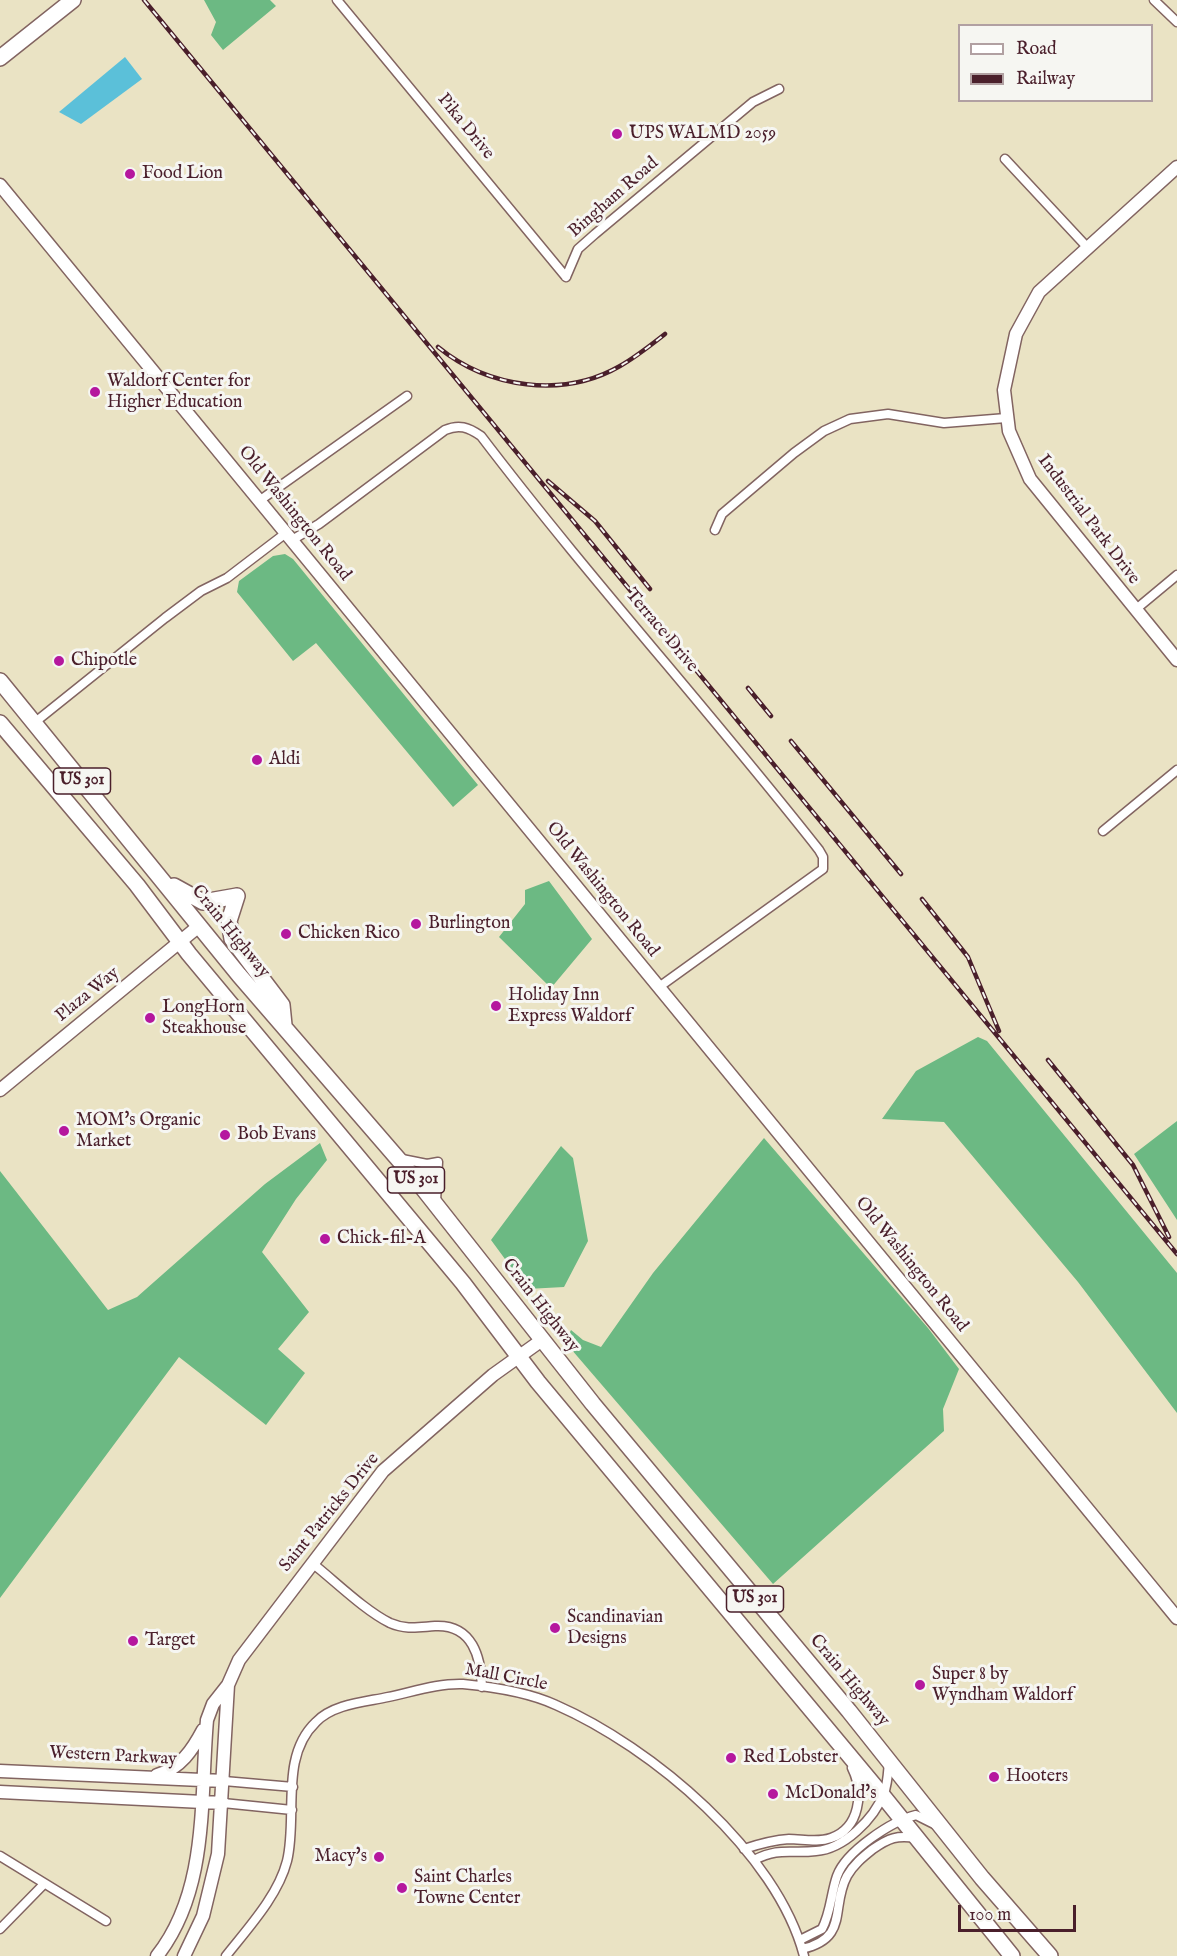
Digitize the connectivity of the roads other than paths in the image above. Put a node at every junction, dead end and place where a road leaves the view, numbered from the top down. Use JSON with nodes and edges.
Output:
{"nodes":[{"id":1,"x":73,"y":0,"type":"edge"},
{"id":2,"x":337,"y":0,"type":"edge"},
{"id":3,"x":1154,"y":0,"type":"edge"},
{"id":4,"x":1177,"y":22,"type":"edge"},
{"id":5,"x":0,"y":58,"type":"edge"},
{"id":6,"x":779,"y":89,"type":"dead end"},
{"id":7,"x":1005,"y":159,"type":"dead end"},
{"id":8,"x":1177,"y":167,"type":"edge"},
{"id":9,"x":0,"y":185,"type":"edge"},
{"id":10,"x":1087,"y":247,"type":"junction"},
{"id":11,"x":566,"y":277,"type":"joint"},
{"id":12,"x":407,"y":396,"type":"dead end"},
{"id":13,"x":1006,"y":418,"type":"junction"},
{"id":14,"x":259,"y":501,"type":"junction"},
{"id":15,"x":715,"y":530,"type":"dead end"},
{"id":16,"x":289,"y":537,"type":"junction"},
{"id":17,"x":1177,"y":575,"type":"edge"},
{"id":18,"x":1136,"y":610,"type":"junction"},
{"id":19,"x":1177,"y":660,"type":"edge"},
{"id":20,"x":0,"y":681,"type":"edge"},
{"id":21,"x":0,"y":723,"type":"edge"},
{"id":22,"x":34,"y":723,"type":"junction"},
{"id":23,"x":1177,"y":770,"type":"edge"},
{"id":24,"x":1103,"y":831,"type":"dead end"},
{"id":25,"x":164,"y":881,"type":"junction"},
{"id":26,"x":199,"y":926,"type":"junction"},
{"id":27,"x":180,"y":942,"type":"junction"},
{"id":28,"x":659,"y":987,"type":"junction"},
{"id":29,"x":284,"y":1025,"type":"junction"},
{"id":30,"x":0,"y":1090,"type":"edge"},
{"id":31,"x":398,"y":1158,"type":"junction"},
{"id":32,"x":436,"y":1205,"type":"junction"},
{"id":33,"x":542,"y":1340,"type":"junction"},
{"id":34,"x":519,"y":1358,"type":"junction"},
{"id":35,"x":312,"y":1563,"type":"junction"},
{"id":36,"x":1177,"y":1618,"type":"edge"},
{"id":37,"x":228,"y":1685,"type":"junction"},
{"id":38,"x":482,"y":1688,"type":"junction"},
{"id":39,"x":207,"y":1720,"type":"junction"},
{"id":40,"x":844,"y":1751,"type":"junction"},
{"id":41,"x":889,"y":1761,"type":"junction"},
{"id":42,"x":0,"y":1771,"type":"edge"},
{"id":43,"x":149,"y":1777,"type":"junction"},
{"id":44,"x":202,"y":1780,"type":"junction"},
{"id":45,"x":224,"y":1781,"type":"junction"},
{"id":46,"x":293,"y":1786,"type":"junction"},
{"id":47,"x":0,"y":1792,"type":"edge"},
{"id":48,"x":883,"y":1796,"type":"junction"},
{"id":49,"x":201,"y":1802,"type":"junction"},
{"id":50,"x":223,"y":1803,"type":"junction"},
{"id":51,"x":291,"y":1810,"type":"junction"},
{"id":52,"x":901,"y":1819,"type":"junction"},
{"id":53,"x":950,"y":1837,"type":"junction"},
{"id":54,"x":916,"y":1838,"type":"junction"},
{"id":55,"x":744,"y":1849,"type":"junction"},
{"id":56,"x":0,"y":1856,"type":"edge"},
{"id":57,"x":754,"y":1860,"type":"junction"},
{"id":58,"x":44,"y":1884,"type":"junction"},
{"id":59,"x":106,"y":1921,"type":"dead end"},
{"id":60,"x":0,"y":1929,"type":"edge"},
{"id":61,"x":802,"y":1948,"type":"edge"},
{"id":62,"x":157,"y":1956,"type":"edge"},
{"id":63,"x":184,"y":1956,"type":"edge"},
{"id":64,"x":226,"y":1956,"type":"edge"},
{"id":65,"x":1012,"y":1956,"type":"edge"},
{"id":66,"x":1050,"y":1956,"type":"edge"}],
"edges":[{"from":1,"to":5,"type":"highway"},
{"from":2,"to":11,"type":"street","name":"Pika Drive"},
{"from":3,"to":4,"type":"street"},
{"from":6,"to":11,"type":"street","name":"Bingham Road"},
{"from":7,"to":10,"type":"street"},
{"from":8,"to":10,"type":"main road","name":"Industrial Park Drive"},
{"from":9,"to":14,"type":"main road","name":"Old Washington Road"},
{"from":10,"to":13,"type":"main road","name":"Industrial Park Drive"},
{"from":12,"to":14,"type":"street"},
{"from":13,"to":15,"type":"street"},
{"from":13,"to":18,"type":"main road","name":"Industrial Park Drive"},
{"from":14,"to":16,"type":"main road","name":"Old Washington Road"},
{"from":16,"to":22,"type":"street"},
{"from":16,"to":28,"type":"main road","name":"Old Washington Road"},
{"from":16,"to":28,"type":"street","name":"Terrace Drive"},
{"from":17,"to":18,"type":"street"},
{"from":18,"to":19,"type":"main road","name":"Industrial Park Drive"},
{"from":20,"to":22,"type":"highway","name":"Crain Highway","number":"US 301"},
{"from":21,"to":27,"type":"highway","number":"US 301"},
{"from":22,"to":25,"type":"highway","name":"Crain Highway","number":"US 301"},
{"from":23,"to":24,"type":"street"},
{"from":25,"to":26,"type":"highway","name":"Crain Highway","number":"US 301"},
{"from":25,"to":29,"type":"highway"},
{"from":26,"to":27,"type":"main road","name":"Plaza Way"},
{"from":26,"to":29,"type":"highway","name":"Crain Highway","number":"US 301"},
{"from":27,"to":30,"type":"main road","name":"Plaza Way"},
{"from":27,"to":34,"type":"highway","number":"US 301"},
{"from":28,"to":36,"type":"main road","name":"Old Washington Road"},
{"from":29,"to":31,"type":"highway","name":"Crain Highway","number":"US 301"},
{"from":31,"to":32,"type":"highway","name":"Crain Highway","number":"US 301"},
{"from":31,"to":32,"type":"street"},
{"from":32,"to":33,"type":"highway","name":"Crain Highway","number":"US 301"},
{"from":33,"to":34,"type":"main road","name":"Saint Patricks Drive"},
{"from":33,"to":41,"type":"highway","name":"Crain Highway","number":"US 301"},
{"from":34,"to":35,"type":"main road","name":"Saint Patricks Drive"},
{"from":34,"to":40,"type":"highway","number":"US 301"},
{"from":35,"to":37,"type":"main road","name":"Saint Patricks Drive"},
{"from":35,"to":38,"type":"street"},
{"from":37,"to":39,"type":"main road","name":"Saint Patricks Drive"},
{"from":37,"to":45,"type":"main road","name":"Saint Patricks Drive"},
{"from":38,"to":46,"type":"street","name":"Mall Circle"},
{"from":38,"to":55,"type":"street","name":"Mall Circle"},
{"from":39,"to":43,"type":"main road"},
{"from":39,"to":44,"type":"main road","name":"Saint Patricks Drive"},
{"from":40,"to":48,"type":"highway","number":"US 301"},
{"from":40,"to":55,"type":"street"},
{"from":41,"to":48,"type":"street"},
{"from":41,"to":53,"type":"highway","name":"Crain Highway","number":"US 301"},
{"from":42,"to":43,"type":"main road","name":"Western Parkway"},
{"from":43,"to":44,"type":"main road","name":"Western Parkway"},
{"from":44,"to":45,"type":"main road","name":"Western Parkway"},
{"from":44,"to":49,"type":"main road","name":"Saint Patricks Drive"},
{"from":45,"to":46,"type":"street"},
{"from":45,"to":50,"type":"main road","name":"Saint Patricks Drive"},
{"from":46,"to":51,"type":"street","name":"Mall Circle"},
{"from":47,"to":49,"type":"main road"},
{"from":48,"to":52,"type":"highway","number":"US 301"},
{"from":48,"to":57,"type":"street"},
{"from":49,"to":50,"type":"main road"},
{"from":49,"to":62,"type":"main road","name":"Saint Patricks Drive"},
{"from":50,"to":51,"type":"street"},
{"from":50,"to":63,"type":"main road","name":"Saint Patricks Drive"},
{"from":51,"to":64,"type":"street","name":"Mall Circle"},
{"from":52,"to":53,"type":"street"},
{"from":52,"to":54,"type":"highway","number":"US 301"},
{"from":52,"to":61,"type":"street"},
{"from":53,"to":66,"type":"highway","name":"Crain Highway","number":"US 301"},
{"from":54,"to":61,"type":"street"},
{"from":54,"to":65,"type":"highway","number":"US 301"},
{"from":55,"to":57,"type":"street","name":"Mall Circle"},
{"from":56,"to":58,"type":"street"},
{"from":57,"to":61,"type":"street","name":"Mall Circle"},
{"from":58,"to":59,"type":"street"},
{"from":58,"to":60,"type":"street"}]}
